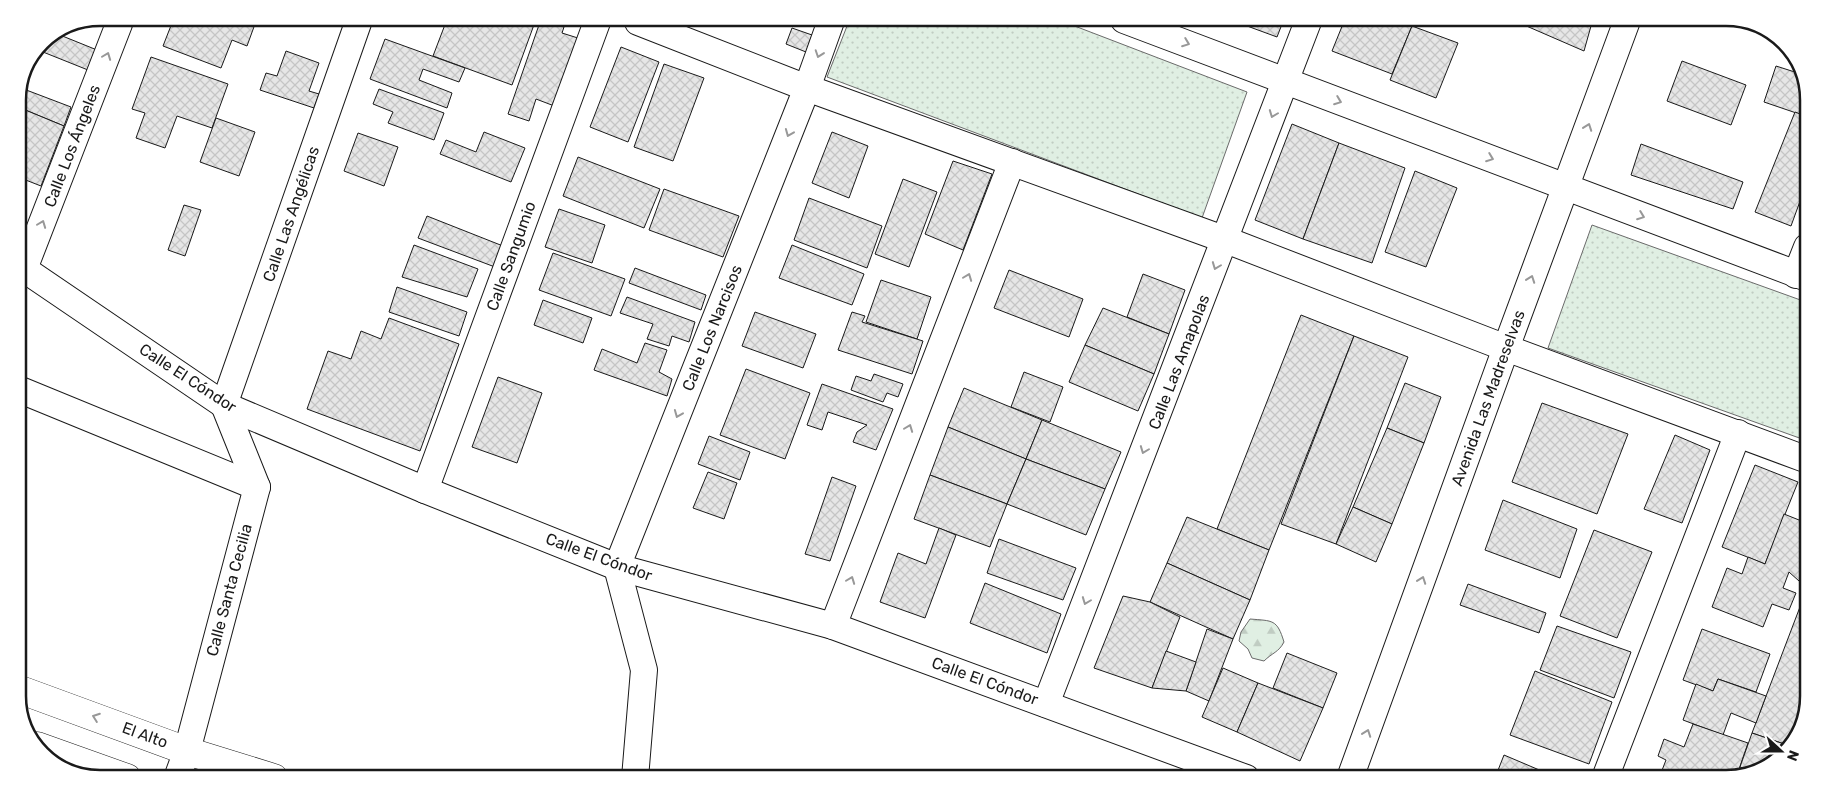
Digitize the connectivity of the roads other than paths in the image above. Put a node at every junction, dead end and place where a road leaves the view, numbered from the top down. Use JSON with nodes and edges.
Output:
{"nodes":[{"id":1,"x":119,"y":26,"type":"edge"},
{"id":2,"x":357,"y":26,"type":"edge"},
{"id":3,"x":596,"y":26,"type":"edge"},
{"id":4,"x":648,"y":26,"type":"edge"},
{"id":5,"x":828,"y":26,"type":"edge"},
{"id":6,"x":1140,"y":26,"type":"edge"},
{"id":7,"x":1306,"y":26,"type":"edge"},
{"id":8,"x":1625,"y":26,"type":"edge"},
{"id":9,"x":1286,"y":81,"type":"junction"},
{"id":10,"x":807,"y":88,"type":"junction"},
{"id":11,"x":1012,"y":162,"type":"junction"},
{"id":12,"x":1566,"y":187,"type":"junction"},
{"id":13,"x":1226,"y":240,"type":"junction"},
{"id":14,"x":26,"y":255,"type":"edge"},
{"id":15,"x":26,"y":270,"type":"edge"},
{"id":16,"x":1800,"y":277,"type":"edge"},
{"id":17,"x":1506,"y":348,"type":"junction"},
{"id":18,"x":26,"y":391,"type":"edge"},
{"id":19,"x":224,"y":405,"type":"junction"},
{"id":20,"x":1738,"y":433,"type":"junction"},
{"id":21,"x":1800,"y":457,"type":"edge"},
{"id":22,"x":256,"y":487,"type":"junction"},
{"id":23,"x":425,"y":490,"type":"junction"},
{"id":24,"x":617,"y":567,"type":"junction"},
{"id":25,"x":833,"y":626,"type":"junction"},
{"id":26,"x":26,"y":692,"type":"edge"},
{"id":27,"x":1046,"y":704,"type":"junction"},
{"id":28,"x":187,"y":750,"type":"junction"},
{"id":29,"x":53,"y":752,"type":"edge"},
{"id":30,"x":104,"y":770,"type":"edge"},
{"id":31,"x":180,"y":770,"type":"edge"},
{"id":32,"x":249,"y":770,"type":"edge"},
{"id":33,"x":636,"y":770,"type":"edge"},
{"id":34,"x":1224,"y":770,"type":"edge"},
{"id":35,"x":1353,"y":770,"type":"edge"},
{"id":36,"x":1608,"y":770,"type":"edge"}],
"edges":[{"from":14,"to":1,"type":"street","name":"Calle Los Ángeles","one_way":true},
{"from":2,"to":19,"type":"street","name":"Calle Las Angélicas"},
{"from":3,"to":23,"type":"street","name":"Calle Sangumio"},
{"from":4,"to":10,"type":"street"},
{"from":5,"to":10,"type":"street","name":"Calle Los Narcisos","one_way":true},
{"from":6,"to":9,"type":"street","one_way":true},
{"from":7,"to":9,"type":"street","name":"Calle Las Amapolas"},
{"from":12,"to":8,"type":"street","name":"Avenida Las Madreselvas","one_way":true},
{"from":9,"to":12,"type":"street","one_way":true},
{"from":9,"to":13,"type":"street","name":"Calle Las Amapolas","one_way":true},
{"from":10,"to":11,"type":"street"},
{"from":10,"to":24,"type":"street","name":"Calle Los Narcisos","one_way":true},
{"from":11,"to":13,"type":"street"},
{"from":25,"to":11,"type":"street","one_way":true},
{"from":12,"to":16,"type":"street","one_way":true},
{"from":17,"to":12,"type":"street","name":"Avenida Las Madreselvas","one_way":true},
{"from":13,"to":17,"type":"street"},
{"from":13,"to":27,"type":"street","name":"Calle Las Amapolas","one_way":true},
{"from":15,"to":19,"type":"street","name":"Calle El Cóndor"},
{"from":17,"to":20,"type":"street"},
{"from":35,"to":17,"type":"street","name":"Avenida Las Madreselvas","one_way":true},
{"from":18,"to":22,"type":"street"},
{"from":19,"to":22,"type":"street"},
{"from":19,"to":23,"type":"street","name":"Calle El Cóndor"},
{"from":20,"to":21,"type":"street"},
{"from":20,"to":36,"type":"street"},
{"from":22,"to":28,"type":"street","name":"Calle Santa Cecilia"},
{"from":23,"to":24,"type":"street","name":"Calle El Cóndor"},
{"from":24,"to":25,"type":"street","name":"Calle El Cóndor"},
{"from":24,"to":33,"type":"street"},
{"from":25,"to":27,"type":"street","name":"Calle El Cóndor"},
{"from":28,"to":26,"type":"street","name":"El Alto","one_way":true},
{"from":27,"to":34,"type":"street","name":"Calle El Cóndor"},
{"from":28,"to":31,"type":"street","name":"Calle Santa Cecilia"},
{"from":28,"to":32,"type":"street","name":"El Alto"},
{"from":29,"to":30,"type":"street"}]}
